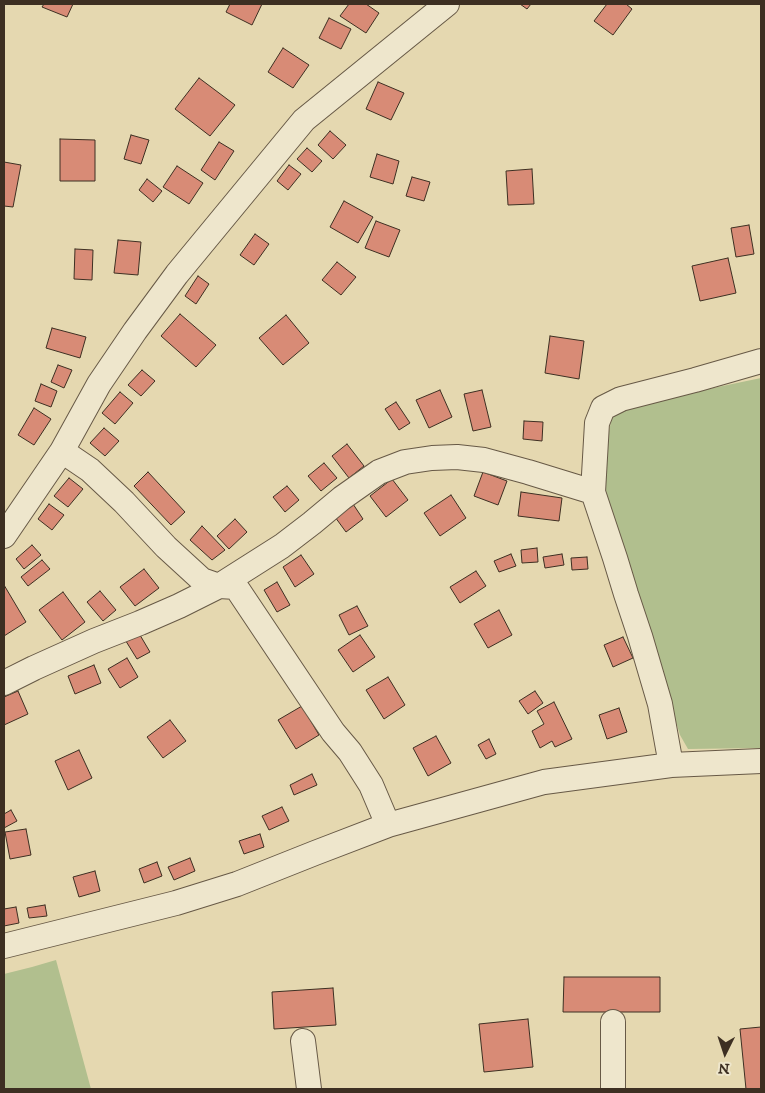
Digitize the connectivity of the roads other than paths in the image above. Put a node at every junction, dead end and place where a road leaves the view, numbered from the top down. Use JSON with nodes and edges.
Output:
{"nodes":[{"id":1,"x":447,"y":4,"type":"edge"},
{"id":2,"x":761,"y":361,"type":"edge"},
{"id":3,"x":62,"y":451,"type":"junction"},
{"id":4,"x":593,"y":492,"type":"junction"},
{"id":5,"x":4,"y":536,"type":"edge"},
{"id":6,"x":219,"y":586,"type":"junction"},
{"id":7,"x":4,"y":683,"type":"edge"},
{"id":8,"x":761,"y":761,"type":"edge"},
{"id":9,"x":671,"y":765,"type":"junction"},
{"id":10,"x":388,"y":825,"type":"junction"},
{"id":11,"x":4,"y":946,"type":"edge"},
{"id":12,"x":613,"y":1022,"type":"dead end"},
{"id":13,"x":302,"y":1041,"type":"dead end"},
{"id":14,"x":310,"y":1089,"type":"edge"},
{"id":15,"x":613,"y":1089,"type":"edge"}],
"edges":[{"from":1,"to":3,"type":"street"},
{"from":2,"to":4,"type":"street"},
{"from":3,"to":5,"type":"street"},
{"from":3,"to":6,"type":"street"},
{"from":4,"to":6,"type":"street"},
{"from":4,"to":9,"type":"street"},
{"from":6,"to":7,"type":"street"},
{"from":6,"to":10,"type":"street"},
{"from":8,"to":9,"type":"street"},
{"from":9,"to":10,"type":"street"},
{"from":10,"to":11,"type":"street"},
{"from":12,"to":15,"type":"street"},
{"from":13,"to":14,"type":"street"}]}
